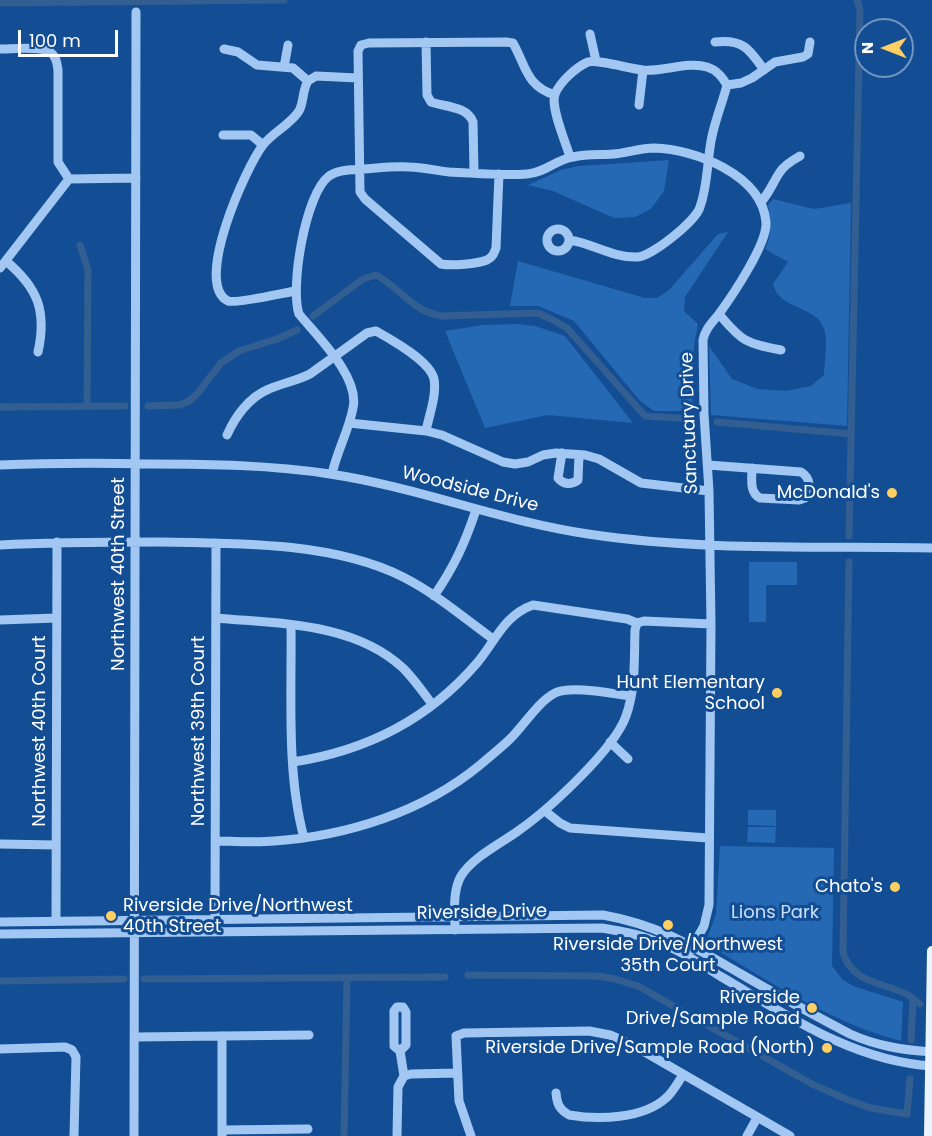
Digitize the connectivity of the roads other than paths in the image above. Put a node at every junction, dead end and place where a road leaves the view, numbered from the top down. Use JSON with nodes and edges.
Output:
{"nodes":[{"id":1,"x":136,"y":12,"type":"dead end"},
{"id":2,"x":591,"y":34,"type":"dead end"},
{"id":3,"x":426,"y":42,"type":"junction"},
{"id":4,"x":715,"y":42,"type":"dead end"},
{"id":5,"x":810,"y":42,"type":"dead end"},
{"id":6,"x":288,"y":45,"type":"dead end"},
{"id":7,"x":0,"y":49,"type":"edge"},
{"id":8,"x":224,"y":49,"type":"dead end"},
{"id":9,"x":596,"y":61,"type":"junction"},
{"id":10,"x":284,"y":67,"type":"junction"},
{"id":11,"x":643,"y":70,"type":"junction"},
{"id":12,"x":764,"y":70,"type":"junction"},
{"id":13,"x":358,"y":78,"type":"junction"},
{"id":14,"x":308,"y":81,"type":"junction"},
{"id":15,"x":727,"y":85,"type":"junction"},
{"id":16,"x":555,"y":95,"type":"junction"},
{"id":17,"x":639,"y":105,"type":"dead end"},
{"id":18,"x":223,"y":135,"type":"dead end"},
{"id":19,"x":263,"y":145,"type":"junction"},
{"id":20,"x":800,"y":156,"type":"dead end"},
{"id":21,"x":570,"y":157,"type":"junction"},
{"id":22,"x":709,"y":162,"type":"junction"},
{"id":23,"x":360,"y":170,"type":"junction"},
{"id":24,"x":474,"y":172,"type":"junction"},
{"id":25,"x":499,"y":174,"type":"junction"},
{"id":26,"x":136,"y":178,"type":"junction"},
{"id":27,"x":69,"y":179,"type":"junction"},
{"id":28,"x":761,"y":202,"type":"junction"},
{"id":29,"x":569,"y":240,"type":"dead end"},
{"id":30,"x":3,"y":265,"type":"edge"},
{"id":31,"x":296,"y":291,"type":"junction"},
{"id":32,"x":719,"y":314,"type":"junction"},
{"id":33,"x":781,"y":350,"type":"dead end"},
{"id":34,"x":38,"y":352,"type":"dead end"},
{"id":35,"x":334,"y":357,"type":"junction"},
{"id":36,"x":349,"y":423,"type":"junction"},
{"id":37,"x":426,"y":431,"type":"junction"},
{"id":38,"x":227,"y":435,"type":"dead end"},
{"id":39,"x":562,"y":453,"type":"junction"},
{"id":40,"x":579,"y":454,"type":"junction"},
{"id":41,"x":136,"y":464,"type":"junction"},
{"id":42,"x":0,"y":465,"type":"edge"},
{"id":43,"x":708,"y":465,"type":"junction"},
{"id":44,"x":752,"y":468,"type":"junction"},
{"id":45,"x":332,"y":474,"type":"junction"},
{"id":46,"x":709,"y":491,"type":"junction"},
{"id":47,"x":476,"y":510,"type":"junction"},
{"id":48,"x":57,"y":542,"type":"junction"},
{"id":49,"x":135,"y":542,"type":"junction"},
{"id":50,"x":216,"y":543,"type":"junction"},
{"id":51,"x":0,"y":544,"type":"edge"},
{"id":52,"x":710,"y":545,"type":"junction"},
{"id":53,"x":932,"y":548,"type":"edge"},
{"id":54,"x":434,"y":596,"type":"junction"},
{"id":55,"x":56,"y":618,"type":"junction"},
{"id":56,"x":216,"y":618,"type":"junction"},
{"id":57,"x":0,"y":620,"type":"edge"},
{"id":58,"x":637,"y":622,"type":"junction"},
{"id":59,"x":711,"y":624,"type":"junction"},
{"id":60,"x":291,"y":625,"type":"junction"},
{"id":61,"x":493,"y":639,"type":"junction"},
{"id":62,"x":632,"y":696,"type":"junction"},
{"id":63,"x":432,"y":704,"type":"junction"},
{"id":64,"x":610,"y":742,"type":"junction"},
{"id":65,"x":628,"y":759,"type":"dead end"},
{"id":66,"x":293,"y":762,"type":"junction"},
{"id":67,"x":545,"y":811,"type":"junction"},
{"id":68,"x":304,"y":838,"type":"junction"},
{"id":69,"x":708,"y":838,"type":"junction"},
{"id":70,"x":215,"y":841,"type":"junction"},
{"id":71,"x":0,"y":844,"type":"edge"},
{"id":72,"x":56,"y":845,"type":"junction"},
{"id":73,"x":455,"y":916,"type":"junction"},
{"id":74,"x":215,"y":919,"type":"junction"},
{"id":75,"x":136,"y":920,"type":"junction"},
{"id":76,"x":56,"y":921,"type":"junction"},
{"id":77,"x":0,"y":922,"type":"edge"},
{"id":78,"x":455,"y":930,"type":"junction"},
{"id":79,"x":136,"y":932,"type":"junction"},
{"id":80,"x":0,"y":934,"type":"edge"},
{"id":81,"x":692,"y":946,"type":"junction"},
{"id":82,"x":932,"y":951,"type":"edge"},
{"id":83,"x":687,"y":956,"type":"junction"},
{"id":84,"x":309,"y":1035,"type":"dead end"},
{"id":85,"x":222,"y":1036,"type":"junction"},
{"id":86,"x":136,"y":1037,"type":"junction"},
{"id":87,"x":0,"y":1049,"type":"edge"},
{"id":88,"x":400,"y":1051,"type":"dead end"},
{"id":89,"x":931,"y":1052,"type":"edge"},
{"id":90,"x":931,"y":1066,"type":"edge"},
{"id":91,"x":457,"y":1073,"type":"junction"},
{"id":92,"x":683,"y":1075,"type":"junction"},
{"id":93,"x":404,"y":1076,"type":"junction"},
{"id":94,"x":556,"y":1093,"type":"dead end"},
{"id":95,"x":757,"y":1118,"type":"junction"},
{"id":96,"x":308,"y":1129,"type":"dead end"},
{"id":97,"x":222,"y":1133,"type":"edge"},
{"id":98,"x":74,"y":1136,"type":"edge"},
{"id":99,"x":134,"y":1136,"type":"edge"},
{"id":100,"x":397,"y":1136,"type":"edge"},
{"id":101,"x":471,"y":1136,"type":"edge"},
{"id":102,"x":747,"y":1136,"type":"edge"},
{"id":103,"x":790,"y":1136,"type":"edge"},
{"id":104,"x":929,"y":1136,"type":"edge"}],
"edges":[{"from":1,"to":26,"type":"street","name":"Northwest 40th Street"},
{"from":2,"to":9,"type":"street"},
{"from":3,"to":13,"type":"street"},
{"from":3,"to":16,"type":"street"},
{"from":3,"to":24,"type":"street"},
{"from":4,"to":12,"type":"street"},
{"from":5,"to":12,"type":"street"},
{"from":6,"to":10,"type":"street"},
{"from":7,"to":27,"type":"street"},
{"from":8,"to":10,"type":"street"},
{"from":9,"to":11,"type":"street"},
{"from":9,"to":16,"type":"street"},
{"from":10,"to":14,"type":"street"},
{"from":11,"to":15,"type":"street"},
{"from":11,"to":17,"type":"street"},
{"from":12,"to":15,"type":"street"},
{"from":13,"to":14,"type":"street"},
{"from":13,"to":23,"type":"street"},
{"from":14,"to":19,"type":"street"},
{"from":15,"to":22,"type":"street"},
{"from":16,"to":21,"type":"street"},
{"from":18,"to":19,"type":"street"},
{"from":19,"to":31,"type":"street"},
{"from":20,"to":28,"type":"street"},
{"from":21,"to":22,"type":"street"},
{"from":21,"to":25,"type":"street"},
{"from":22,"to":28,"type":"street"},
{"from":22,"to":29,"type":"street"},
{"from":23,"to":24,"type":"street"},
{"from":23,"to":25,"type":"street"},
{"from":23,"to":31,"type":"street"},
{"from":24,"to":25,"type":"street"},
{"from":26,"to":27,"type":"street"},
{"from":26,"to":41,"type":"street","name":"Northwest 40th Street"},
{"from":27,"to":30,"type":"street"},
{"from":28,"to":32,"type":"street","name":"Sanctuary Drive"},
{"from":30,"to":34,"type":"street"},
{"from":31,"to":35,"type":"street"},
{"from":32,"to":33,"type":"street"},
{"from":32,"to":43,"type":"street","name":"Sanctuary Drive"},
{"from":35,"to":36,"type":"street"},
{"from":35,"to":37,"type":"street"},
{"from":35,"to":38,"type":"street"},
{"from":36,"to":37,"type":"street"},
{"from":36,"to":45,"type":"street"},
{"from":37,"to":39,"type":"street"},
{"from":39,"to":40,"type":"street"},
{"from":39,"to":40,"type":"street"},
{"from":40,"to":46,"type":"street"},
{"from":41,"to":42,"type":"street","name":"Woodside Drive"},
{"from":41,"to":45,"type":"street","name":"Woodside Drive"},
{"from":41,"to":49,"type":"street","name":"Northwest 40th Street"},
{"from":43,"to":44,"type":"street"},
{"from":43,"to":46,"type":"street","name":"Sanctuary Drive"},
{"from":44,"to":44,"type":"street"},
{"from":45,"to":47,"type":"street","name":"Woodside Drive"},
{"from":46,"to":52,"type":"street","name":"Sanctuary Drive"},
{"from":47,"to":52,"type":"street","name":"Woodside Drive"},
{"from":47,"to":54,"type":"street"},
{"from":48,"to":49,"type":"street"},
{"from":48,"to":51,"type":"street"},
{"from":48,"to":55,"type":"street","name":"Northwest 40th Court"},
{"from":49,"to":50,"type":"street"},
{"from":49,"to":75,"type":"street","name":"Northwest 40th Street"},
{"from":50,"to":54,"type":"street"},
{"from":50,"to":56,"type":"street","name":"Northwest 39th Court"},
{"from":52,"to":53,"type":"street","name":"Woodside Drive"},
{"from":52,"to":59,"type":"street","name":"Sanctuary Drive"},
{"from":54,"to":61,"type":"street"},
{"from":55,"to":57,"type":"street"},
{"from":55,"to":72,"type":"street","name":"Northwest 40th Court"},
{"from":56,"to":60,"type":"street"},
{"from":56,"to":70,"type":"street","name":"Northwest 39th Court"},
{"from":58,"to":59,"type":"street"},
{"from":58,"to":61,"type":"street"},
{"from":58,"to":62,"type":"street"},
{"from":59,"to":69,"type":"street","name":"Sanctuary Drive"},
{"from":60,"to":63,"type":"street"},
{"from":60,"to":66,"type":"street"},
{"from":61,"to":63,"type":"street"},
{"from":62,"to":64,"type":"street"},
{"from":62,"to":68,"type":"street"},
{"from":63,"to":66,"type":"street"},
{"from":64,"to":65,"type":"street"},
{"from":64,"to":67,"type":"street"},
{"from":66,"to":68,"type":"street"},
{"from":67,"to":69,"type":"street"},
{"from":67,"to":73,"type":"street"},
{"from":68,"to":70,"type":"street"},
{"from":69,"to":81,"type":"street","name":"Sanctuary Drive"},
{"from":70,"to":74,"type":"street","name":"Northwest 39th Court"},
{"from":71,"to":72,"type":"street"},
{"from":72,"to":76,"type":"street","name":"Northwest 40th Court"},
{"from":73,"to":74,"type":"street","name":"Riverside Drive"},
{"from":73,"to":78,"type":"street"},
{"from":73,"to":81,"type":"street","name":"Riverside Drive"},
{"from":74,"to":75,"type":"street","name":"Riverside Drive"},
{"from":75,"to":76,"type":"street","name":"Riverside Drive"},
{"from":75,"to":79,"type":"street","name":"Northwest 40th Street"},
{"from":76,"to":77,"type":"street","name":"Riverside Drive"},
{"from":78,"to":79,"type":"street","name":"Riverside Drive"},
{"from":78,"to":83,"type":"street","name":"Riverside Drive"},
{"from":79,"to":80,"type":"street","name":"Riverside Drive"},
{"from":79,"to":86,"type":"street","name":"Northwest 40th Street"},
{"from":81,"to":83,"type":"street","name":"Sanctuary Drive"},
{"from":81,"to":89,"type":"street","name":"Riverside Drive"},
{"from":82,"to":89,"type":"main road"},
{"from":83,"to":90,"type":"street","name":"Riverside Drive"},
{"from":84,"to":85,"type":"street"},
{"from":85,"to":86,"type":"street"},
{"from":85,"to":97,"type":"street"},
{"from":86,"to":99,"type":"street","name":"Northwest 40th Street"},
{"from":87,"to":98,"type":"street"},
{"from":88,"to":93,"type":"street"},
{"from":89,"to":90,"type":"main road"},
{"from":90,"to":104,"type":"main road"},
{"from":91,"to":92,"type":"street"},
{"from":91,"to":93,"type":"street"},
{"from":91,"to":101,"type":"street"},
{"from":92,"to":94,"type":"street"},
{"from":92,"to":95,"type":"street"},
{"from":93,"to":100,"type":"street"},
{"from":95,"to":102,"type":"street"},
{"from":95,"to":103,"type":"street"},
{"from":96,"to":97,"type":"street"}]}
